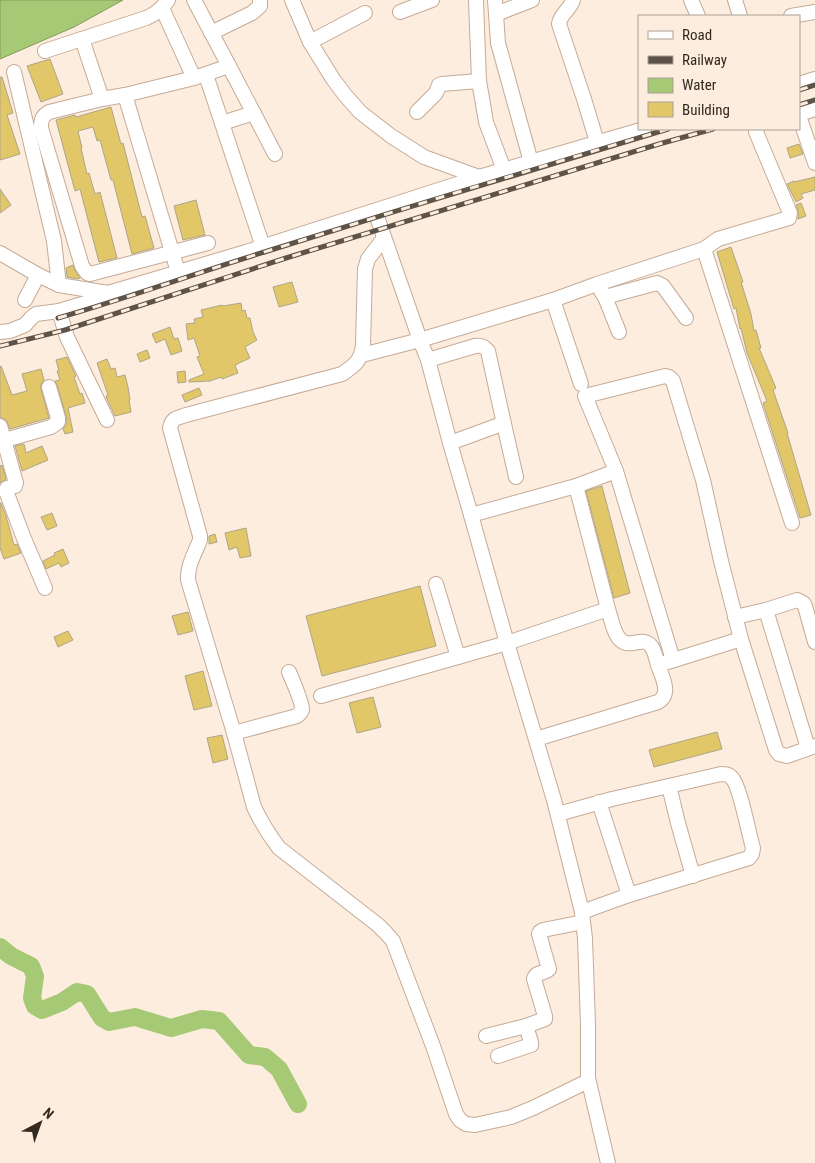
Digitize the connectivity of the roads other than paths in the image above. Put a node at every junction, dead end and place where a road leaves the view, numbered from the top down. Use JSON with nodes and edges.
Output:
{"nodes":[{"id":1,"x":194,"y":0,"type":"edge"},
{"id":2,"x":260,"y":0,"type":"edge"},
{"id":3,"x":292,"y":0,"type":"edge"},
{"id":4,"x":432,"y":0,"type":"edge"},
{"id":5,"x":476,"y":0,"type":"edge"},
{"id":6,"x":495,"y":0,"type":"edge"},
{"id":7,"x":532,"y":0,"type":"edge"},
{"id":8,"x":573,"y":0,"type":"edge"},
{"id":9,"x":691,"y":0,"type":"edge"},
{"id":10,"x":735,"y":0,"type":"edge"},
{"id":11,"x":165,"y":4,"type":"edge"},
{"id":12,"x":812,"y":8,"type":"edge"},
{"id":13,"x":400,"y":12,"type":"dead end"},
{"id":14,"x":365,"y":13,"type":"dead end"},
{"id":15,"x":496,"y":14,"type":"junction"},
{"id":16,"x":698,"y":15,"type":"edge"},
{"id":17,"x":740,"y":15,"type":"edge"},
{"id":18,"x":794,"y":15,"type":"edge"},
{"id":19,"x":211,"y":33,"type":"junction"},
{"id":20,"x":82,"y":39,"type":"junction"},
{"id":21,"x":310,"y":42,"type":"junction"},
{"id":22,"x":46,"y":51,"type":"dead end"},
{"id":23,"x":229,"y":66,"type":"junction"},
{"id":24,"x":14,"y":72,"type":"dead end"},
{"id":25,"x":200,"y":76,"type":"junction"},
{"id":26,"x":815,"y":79,"type":"edge"},
{"id":27,"x":479,"y":81,"type":"junction"},
{"id":28,"x":800,"y":84,"type":"edge"},
{"id":29,"x":125,"y":95,"type":"junction"},
{"id":30,"x":102,"y":99,"type":"junction"},
{"id":31,"x":815,"y":110,"type":"edge"},
{"id":32,"x":417,"y":112,"type":"dead end"},
{"id":33,"x":254,"y":113,"type":"junction"},
{"id":34,"x":800,"y":115,"type":"edge"},
{"id":35,"x":800,"y":118,"type":"edge"},
{"id":36,"x":222,"y":123,"type":"junction"},
{"id":37,"x":640,"y":130,"type":"edge"},
{"id":38,"x":756,"y":130,"type":"edge"},
{"id":39,"x":597,"y":142,"type":"junction"},
{"id":40,"x":275,"y":154,"type":"dead end"},
{"id":41,"x":531,"y":162,"type":"junction"},
{"id":42,"x":815,"y":163,"type":"edge"},
{"id":43,"x":504,"y":170,"type":"junction"},
{"id":44,"x":479,"y":177,"type":"junction"},
{"id":45,"x":375,"y":211,"type":"junction"},
{"id":46,"x":384,"y":238,"type":"junction"},
{"id":47,"x":208,"y":243,"type":"dead end"},
{"id":48,"x":263,"y":247,"type":"junction"},
{"id":49,"x":704,"y":249,"type":"junction"},
{"id":50,"x":172,"y":252,"type":"junction"},
{"id":51,"x":0,"y":253,"type":"edge"},
{"id":52,"x":178,"y":272,"type":"junction"},
{"id":53,"x":38,"y":275,"type":"junction"},
{"id":54,"x":59,"y":284,"type":"junction"},
{"id":55,"x":596,"y":284,"type":"junction"},
{"id":56,"x":108,"y":293,"type":"junction"},
{"id":57,"x":605,"y":297,"type":"junction"},
{"id":58,"x":25,"y":300,"type":"dead end"},
{"id":59,"x":553,"y":300,"type":"junction"},
{"id":60,"x":59,"y":311,"type":"junction"},
{"id":61,"x":686,"y":318,"type":"dead end"},
{"id":62,"x":0,"y":332,"type":"edge"},
{"id":63,"x":619,"y":332,"type":"dead end"},
{"id":64,"x":420,"y":340,"type":"junction"},
{"id":65,"x":362,"y":355,"type":"junction"},
{"id":66,"x":428,"y":360,"type":"junction"},
{"id":67,"x":581,"y":384,"type":"dead end"},
{"id":68,"x":49,"y":387,"type":"dead end"},
{"id":69,"x":107,"y":420,"type":"dead end"},
{"id":70,"x":504,"y":424,"type":"junction"},
{"id":71,"x":0,"y":426,"type":"edge"},
{"id":72,"x":5,"y":440,"type":"junction"},
{"id":73,"x":450,"y":443,"type":"junction"},
{"id":74,"x":5,"y":459,"type":"edge"},
{"id":75,"x":616,"y":471,"type":"junction"},
{"id":76,"x":516,"y":477,"type":"dead end"},
{"id":77,"x":576,"y":486,"type":"junction"},
{"id":78,"x":471,"y":515,"type":"junction"},
{"id":79,"x":792,"y":523,"type":"dead end"},
{"id":80,"x":436,"y":584,"type":"dead end"},
{"id":81,"x":45,"y":588,"type":"dead end"},
{"id":82,"x":608,"y":609,"type":"junction"},
{"id":83,"x":766,"y":610,"type":"junction"},
{"id":84,"x":735,"y":617,"type":"junction"},
{"id":85,"x":741,"y":639,"type":"junction"},
{"id":86,"x":815,"y":642,"type":"edge"},
{"id":87,"x":507,"y":643,"type":"junction"},
{"id":88,"x":458,"y":657,"type":"junction"},
{"id":89,"x":673,"y":660,"type":"junction"},
{"id":90,"x":658,"y":665,"type":"junction"},
{"id":91,"x":289,"y":672,"type":"dead end"},
{"id":92,"x":321,"y":696,"type":"dead end"},
{"id":93,"x":234,"y":733,"type":"junction"},
{"id":94,"x":536,"y":739,"type":"junction"},
{"id":95,"x":812,"y":747,"type":"edge"},
{"id":96,"x":669,"y":786,"type":"junction"},
{"id":97,"x":599,"y":802,"type":"junction"},
{"id":98,"x":558,"y":814,"type":"junction"},
{"id":99,"x":692,"y":876,"type":"junction"},
{"id":100,"x":630,"y":895,"type":"junction"},
{"id":101,"x":583,"y":917,"type":"junction"},
{"id":102,"x":526,"y":1026,"type":"junction"},
{"id":103,"x":486,"y":1036,"type":"dead end"},
{"id":104,"x":498,"y":1056,"type":"dead end"},
{"id":105,"x":582,"y":1084,"type":"dead end"},
{"id":106,"x":608,"y":1163,"type":"edge"}],
"edges":[{"from":1,"to":19,"type":"street"},
{"from":2,"to":19,"type":"street"},
{"from":3,"to":21,"type":"street"},
{"from":4,"to":13,"type":"street"},
{"from":5,"to":27,"type":"street"},
{"from":6,"to":15,"type":"street"},
{"from":7,"to":15,"type":"street"},
{"from":8,"to":39,"type":"street"},
{"from":9,"to":16,"type":"street"},
{"from":10,"to":17,"type":"street"},
{"from":11,"to":20,"type":"street"},
{"from":11,"to":25,"type":"street"},
{"from":12,"to":18,"type":"street"},
{"from":14,"to":21,"type":"street"},
{"from":15,"to":41,"type":"street"},
{"from":19,"to":23,"type":"street"},
{"from":20,"to":22,"type":"street"},
{"from":20,"to":30,"type":"street"},
{"from":21,"to":44,"type":"street"},
{"from":23,"to":25,"type":"street"},
{"from":23,"to":33,"type":"street"},
{"from":24,"to":54,"type":"street"},
{"from":25,"to":29,"type":"street"},
{"from":25,"to":36,"type":"street"},
{"from":26,"to":28,"type":"street"},
{"from":27,"to":32,"type":"street"},
{"from":27,"to":43,"type":"street"},
{"from":29,"to":30,"type":"street"},
{"from":29,"to":50,"type":"street"},
{"from":30,"to":50,"type":"street"},
{"from":31,"to":34,"type":"street"},
{"from":33,"to":36,"type":"street"},
{"from":33,"to":40,"type":"street"},
{"from":35,"to":42,"type":"street"},
{"from":36,"to":48,"type":"street"},
{"from":37,"to":39,"type":"street"},
{"from":38,"to":49,"type":"street"},
{"from":39,"to":41,"type":"street"},
{"from":41,"to":43,"type":"street"},
{"from":43,"to":44,"type":"street"},
{"from":44,"to":45,"type":"street"},
{"from":45,"to":46,"type":"street"},
{"from":45,"to":48,"type":"street"},
{"from":46,"to":64,"type":"street"},
{"from":46,"to":65,"type":"street"},
{"from":47,"to":50,"type":"street"},
{"from":48,"to":52,"type":"street"},
{"from":49,"to":55,"type":"street"},
{"from":49,"to":79,"type":"street"},
{"from":50,"to":52,"type":"street"},
{"from":51,"to":53,"type":"street"},
{"from":52,"to":56,"type":"street"},
{"from":53,"to":54,"type":"street"},
{"from":53,"to":58,"type":"street"},
{"from":54,"to":56,"type":"street"},
{"from":55,"to":57,"type":"street"},
{"from":55,"to":59,"type":"street"},
{"from":56,"to":60,"type":"street"},
{"from":57,"to":61,"type":"street"},
{"from":57,"to":63,"type":"street"},
{"from":59,"to":64,"type":"street"},
{"from":59,"to":67,"type":"street"},
{"from":60,"to":62,"type":"street"},
{"from":60,"to":69,"type":"street"},
{"from":64,"to":65,"type":"street"},
{"from":64,"to":66,"type":"street"},
{"from":65,"to":93,"type":"street"},
{"from":66,"to":70,"type":"street"},
{"from":66,"to":73,"type":"street"},
{"from":68,"to":72,"type":"street"},
{"from":70,"to":73,"type":"street"},
{"from":70,"to":76,"type":"street"},
{"from":71,"to":72,"type":"street"},
{"from":72,"to":74,"type":"street"},
{"from":73,"to":78,"type":"street"},
{"from":74,"to":81,"type":"street"},
{"from":75,"to":77,"type":"street"},
{"from":75,"to":84,"type":"street"},
{"from":75,"to":89,"type":"street"},
{"from":77,"to":78,"type":"street"},
{"from":77,"to":82,"type":"street"},
{"from":78,"to":87,"type":"street"},
{"from":80,"to":88,"type":"street"},
{"from":82,"to":87,"type":"street"},
{"from":82,"to":90,"type":"street"},
{"from":83,"to":84,"type":"street"},
{"from":83,"to":86,"type":"street"},
{"from":83,"to":95,"type":"street"},
{"from":84,"to":85,"type":"street"},
{"from":85,"to":89,"type":"street"},
{"from":85,"to":95,"type":"street"},
{"from":87,"to":88,"type":"street"},
{"from":87,"to":94,"type":"street"},
{"from":88,"to":92,"type":"street"},
{"from":89,"to":90,"type":"street"},
{"from":90,"to":94,"type":"street"},
{"from":91,"to":93,"type":"street"},
{"from":93,"to":105,"type":"street"},
{"from":94,"to":98,"type":"street"},
{"from":96,"to":97,"type":"street"},
{"from":96,"to":99,"type":"street"},
{"from":96,"to":99,"type":"street"},
{"from":97,"to":98,"type":"street"},
{"from":97,"to":100,"type":"street"},
{"from":98,"to":101,"type":"street"},
{"from":99,"to":100,"type":"street"},
{"from":100,"to":101,"type":"street"},
{"from":101,"to":102,"type":"street"},
{"from":101,"to":106,"type":"street"},
{"from":102,"to":103,"type":"street"},
{"from":102,"to":104,"type":"street"}]}
